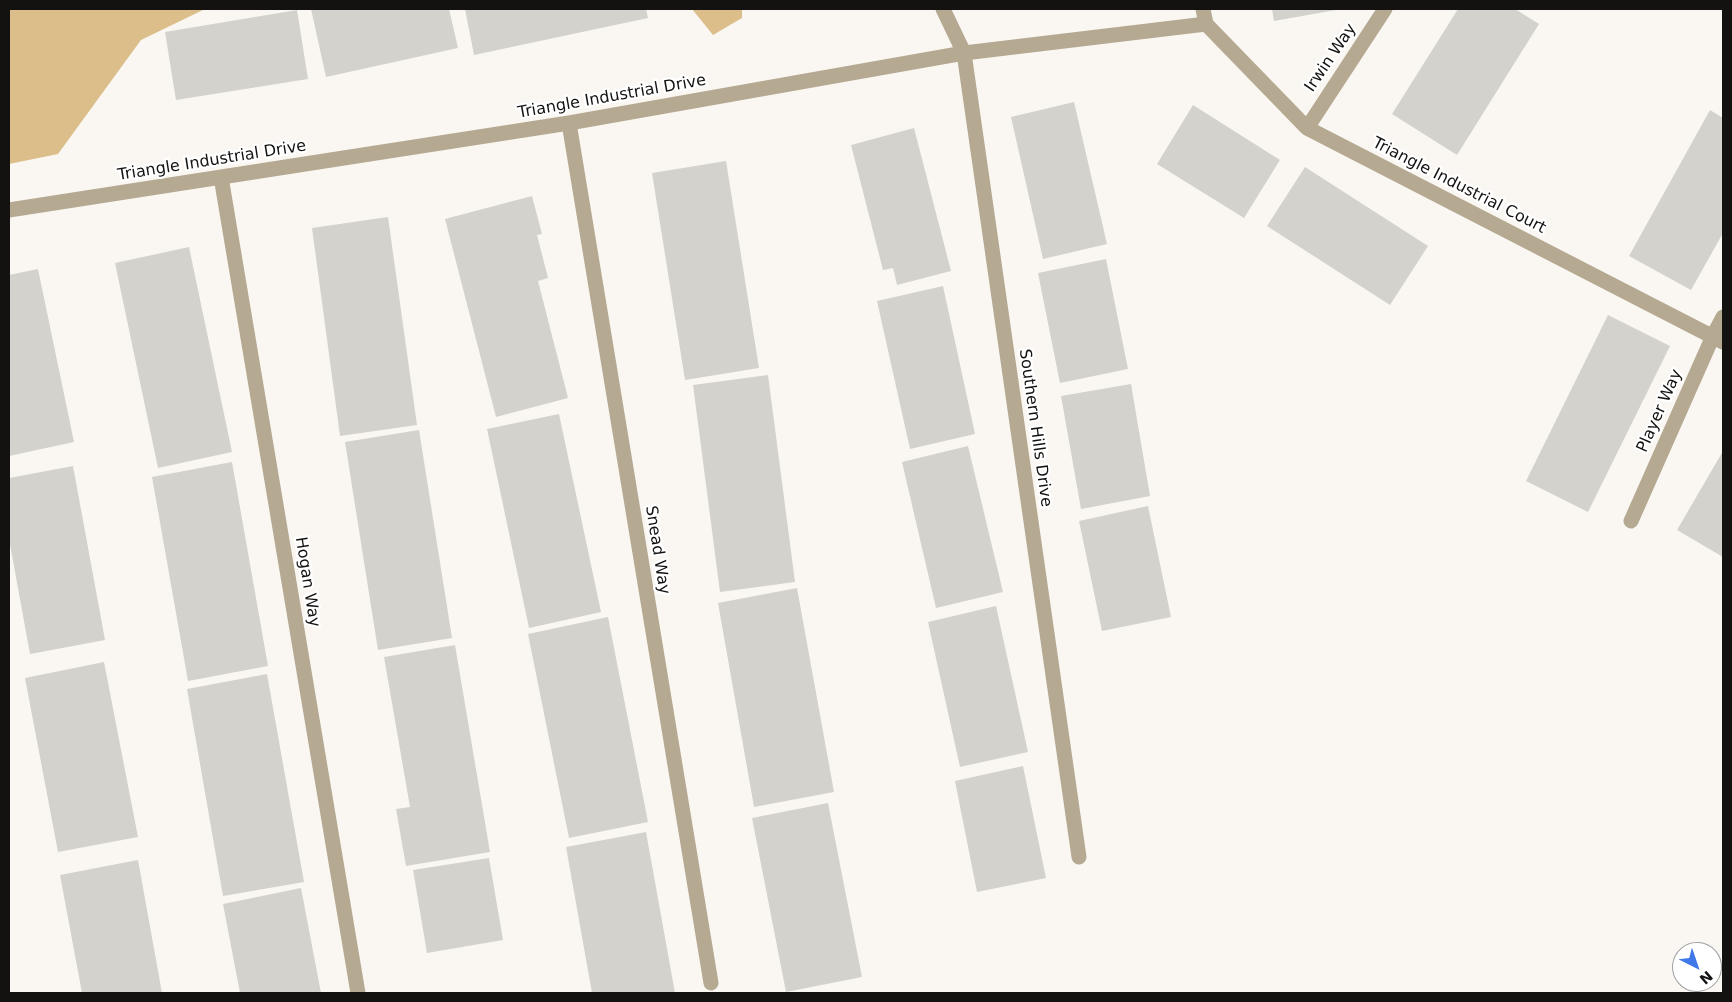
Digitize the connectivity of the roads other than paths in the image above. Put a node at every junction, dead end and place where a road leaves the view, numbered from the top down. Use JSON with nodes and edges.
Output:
{"nodes":[{"id":1,"x":943,"y":9,"type":"edge"},
{"id":2,"x":1203,"y":9,"type":"edge"},
{"id":3,"x":1385,"y":9,"type":"edge"},
{"id":4,"x":1206,"y":24,"type":"junction"},
{"id":5,"x":964,"y":53,"type":"junction"},
{"id":6,"x":568,"y":122,"type":"junction"},
{"id":7,"x":1306,"y":128,"type":"junction"},
{"id":8,"x":221,"y":177,"type":"junction"},
{"id":9,"x":9,"y":210,"type":"edge"},
{"id":10,"x":1723,"y":317,"type":"edge"},
{"id":11,"x":1718,"y":339,"type":"edge"},
{"id":12,"x":1631,"y":521,"type":"dead end"},
{"id":13,"x":1079,"y":857,"type":"dead end"},
{"id":14,"x":711,"y":983,"type":"dead end"},
{"id":15,"x":358,"y":993,"type":"edge"}],
"edges":[{"from":1,"to":5,"type":"street","name":"Southern Hills Drive"},
{"from":2,"to":4,"type":"street"},
{"from":3,"to":7,"type":"street","name":"Irwin Way"},
{"from":4,"to":5,"type":"street","name":"Triangle Industrial Drive"},
{"from":4,"to":7,"type":"street","name":"Triangle Industrial Court"},
{"from":5,"to":6,"type":"street","name":"Triangle Industrial Drive"},
{"from":5,"to":13,"type":"street","name":"Southern Hills Drive"},
{"from":6,"to":8,"type":"street","name":"Triangle Industrial Drive"},
{"from":6,"to":14,"type":"street","name":"Snead Way"},
{"from":7,"to":11,"type":"street","name":"Triangle Industrial Court"},
{"from":8,"to":9,"type":"street","name":"Triangle Industrial Drive"},
{"from":8,"to":15,"type":"street","name":"Hogan Way"},
{"from":10,"to":11,"type":"street","name":"Player Way"},
{"from":11,"to":12,"type":"street","name":"Player Way"}]}
